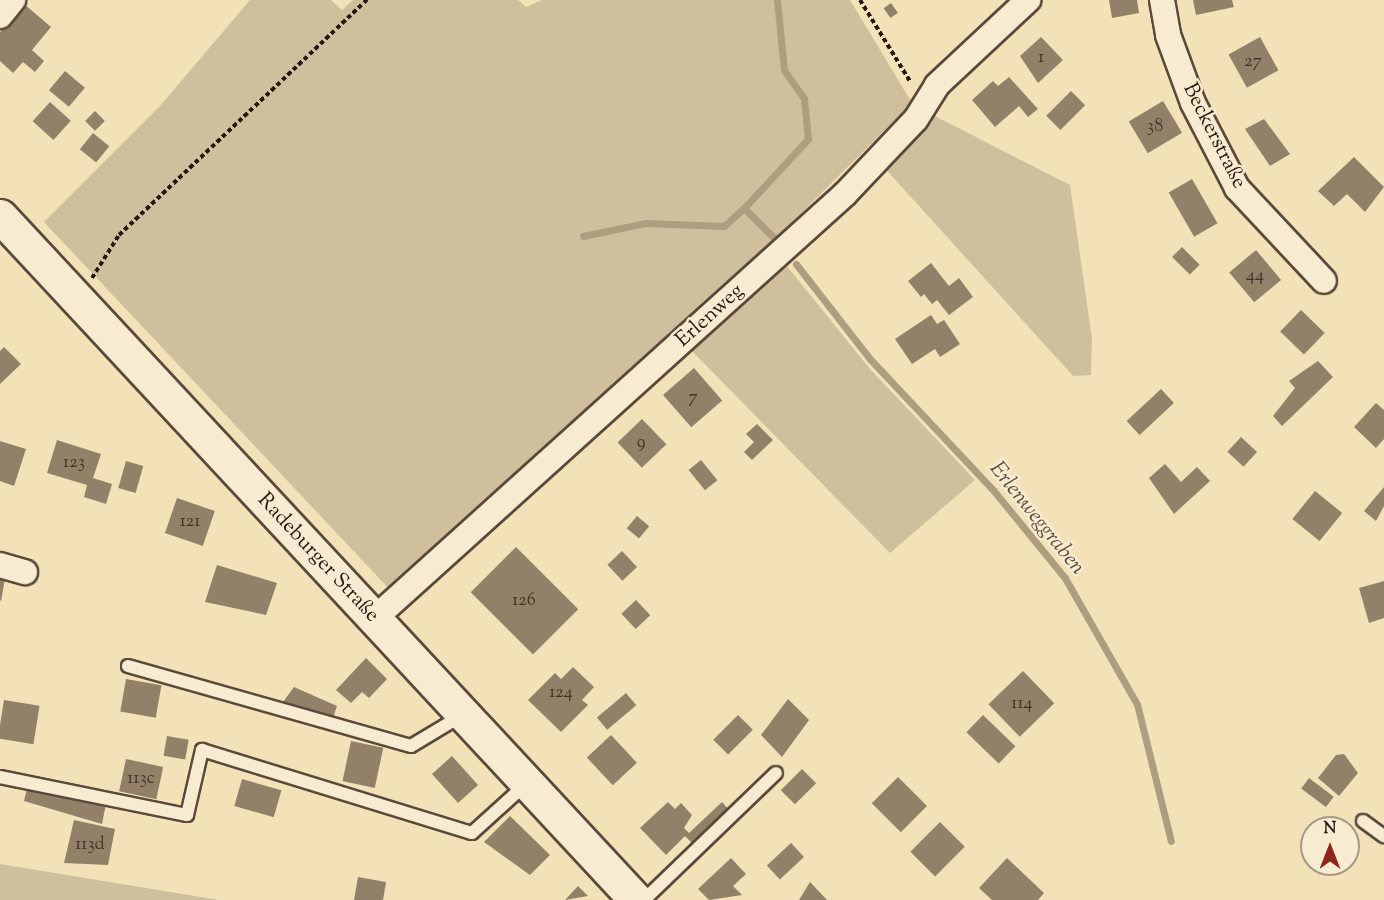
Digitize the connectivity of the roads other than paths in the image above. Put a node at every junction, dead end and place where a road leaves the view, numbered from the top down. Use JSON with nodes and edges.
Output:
{"nodes":[{"id":1,"x":14,"y":0,"type":"edge"},
{"id":2,"x":1028,"y":0,"type":"edge"},
{"id":3,"x":1162,"y":0,"type":"edge"},
{"id":4,"x":0,"y":16,"type":"edge"},
{"id":5,"x":0,"y":216,"type":"edge"},
{"id":6,"x":1324,"y":281,"type":"dead end"},
{"id":7,"x":0,"y":565,"type":"edge"},
{"id":8,"x":26,"y":572,"type":"dead end"},
{"id":9,"x":375,"y":618,"type":"junction"},
{"id":10,"x":128,"y":666,"type":"dead end"},
{"id":11,"x":464,"y":713,"type":"junction"},
{"id":12,"x":776,"y":773,"type":"dead end"},
{"id":13,"x":0,"y":777,"type":"edge"},
{"id":14,"x":528,"y":782,"type":"junction"},
{"id":15,"x":1363,"y":821,"type":"dead end"},
{"id":16,"x":1384,"y":836,"type":"edge"},
{"id":17,"x":636,"y":900,"type":"edge"},
{"id":18,"x":644,"y":900,"type":"edge"}],
"edges":[{"from":1,"to":4,"type":"street"},
{"from":2,"to":9,"type":"street","name":"Erlenweg"},
{"from":3,"to":6,"type":"street","name":"Beckerstraße"},
{"from":5,"to":9,"type":"main road","name":"Radeburger Straße"},
{"from":7,"to":8,"type":"street"},
{"from":9,"to":11,"type":"main road","name":"Radeburger Straße"},
{"from":10,"to":11,"type":"lane"},
{"from":11,"to":14,"type":"main road","name":"Radeburger Straße"},
{"from":12,"to":18,"type":"lane"},
{"from":13,"to":14,"type":"lane"},
{"from":14,"to":17,"type":"main road","name":"Radeburger Straße"},
{"from":15,"to":16,"type":"lane"}]}
